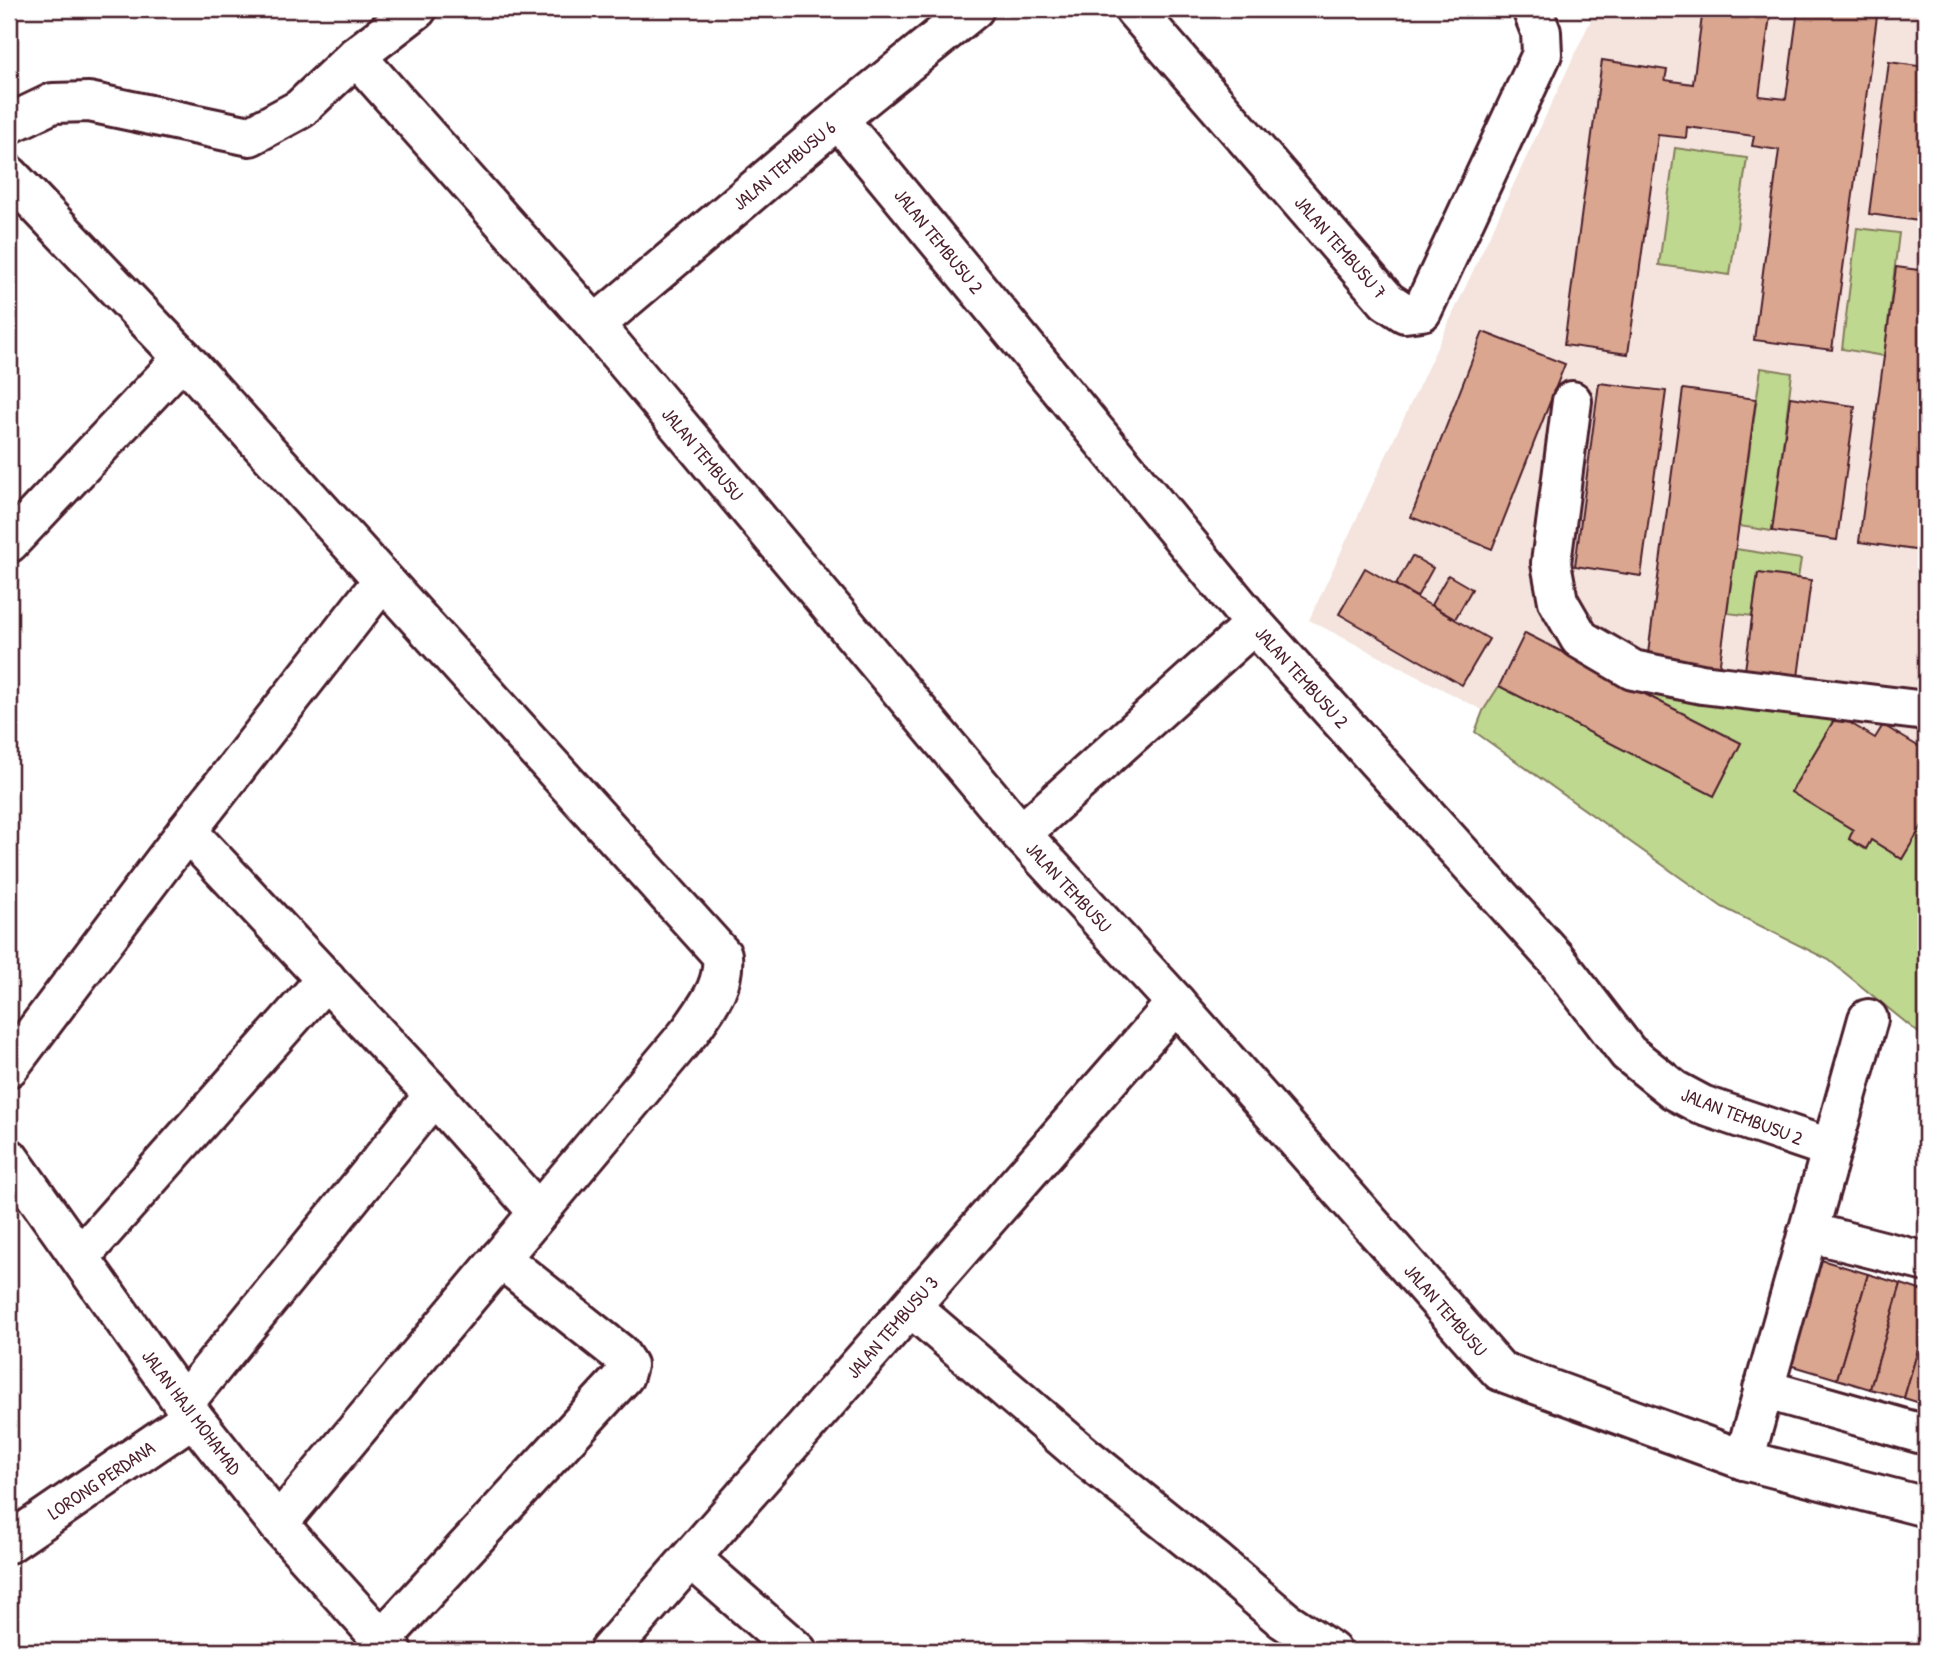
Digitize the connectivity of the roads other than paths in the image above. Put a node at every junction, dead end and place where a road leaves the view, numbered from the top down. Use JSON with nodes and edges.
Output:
{"nodes":[{"id":1,"x":417,"y":9,"type":"edge"},
{"id":2,"x":974,"y":9,"type":"edge"},
{"id":3,"x":1134,"y":9,"type":"edge"},
{"id":4,"x":1532,"y":9,"type":"edge"},
{"id":5,"x":356,"y":56,"type":"junction"},
{"id":6,"x":838,"y":119,"type":"junction"},
{"id":7,"x":9,"y":124,"type":"edge"},
{"id":8,"x":9,"y":175,"type":"edge"},
{"id":9,"x":596,"y":325,"type":"junction"},
{"id":10,"x":183,"y":358,"type":"junction"},
{"id":11,"x":1572,"y":401,"type":"dead end"},
{"id":12,"x":9,"y":543,"type":"edge"},
{"id":13,"x":383,"y":580,"type":"junction"},
{"id":14,"x":1254,"y":624,"type":"junction"},
{"id":15,"x":1926,"y":711,"type":"edge"},
{"id":16,"x":187,"y":831,"type":"junction"},
{"id":17,"x":1021,"y":834,"type":"junction"},
{"id":18,"x":326,"y":979,"type":"junction"},
{"id":19,"x":1176,"y":1003,"type":"junction"},
{"id":20,"x":1868,"y":1018,"type":"dead end"},
{"id":21,"x":9,"y":1068,"type":"edge"},
{"id":22,"x":434,"y":1095,"type":"junction"},
{"id":23,"x":1832,"y":1149,"type":"junction"},
{"id":24,"x":9,"y":1158,"type":"edge"},
{"id":25,"x":538,"y":1212,"type":"junction"},
{"id":26,"x":1808,"y":1232,"type":"junction"},
{"id":27,"x":80,"y":1257,"type":"junction"},
{"id":28,"x":500,"y":1258,"type":"junction"},
{"id":29,"x":1926,"y":1262,"type":"edge"},
{"id":30,"x":911,"y":1307,"type":"junction"},
{"id":31,"x":1763,"y":1388,"type":"junction"},
{"id":32,"x":188,"y":1410,"type":"junction"},
{"id":33,"x":1926,"y":1435,"type":"edge"},
{"id":34,"x":1744,"y":1460,"type":"junction"},
{"id":35,"x":1926,"y":1507,"type":"edge"},
{"id":36,"x":278,"y":1524,"type":"junction"},
{"id":37,"x":9,"y":1543,"type":"edge"},
{"id":38,"x":691,"y":1558,"type":"junction"},
{"id":39,"x":387,"y":1645,"type":"edge"},
{"id":40,"x":609,"y":1651,"type":"edge"},
{"id":41,"x":797,"y":1651,"type":"edge"},
{"id":42,"x":1331,"y":1651,"type":"edge"}],
"edges":[{"from":1,"to":5,"type":"street"},
{"from":2,"to":6,"type":"street","name":"JALAN TEMBUSU 6"},
{"from":3,"to":4,"type":"street","name":"JALAN TEMBUSU 7"},
{"from":5,"to":7,"type":"street"},
{"from":5,"to":9,"type":"street","name":"JALAN TEMBUSU"},
{"from":6,"to":9,"type":"street","name":"JALAN TEMBUSU 6"},
{"from":6,"to":14,"type":"street","name":"JALAN TEMBUSU 2"},
{"from":8,"to":10,"type":"street"},
{"from":9,"to":17,"type":"street","name":"JALAN TEMBUSU"},
{"from":10,"to":12,"type":"street"},
{"from":10,"to":13,"type":"street"},
{"from":11,"to":15,"type":"street"},
{"from":13,"to":16,"type":"street"},
{"from":13,"to":25,"type":"street"},
{"from":14,"to":17,"type":"street"},
{"from":14,"to":23,"type":"street","name":"JALAN TEMBUSU 2"},
{"from":16,"to":18,"type":"street"},
{"from":16,"to":21,"type":"street"},
{"from":17,"to":19,"type":"street","name":"JALAN TEMBUSU"},
{"from":18,"to":22,"type":"street"},
{"from":18,"to":27,"type":"street"},
{"from":19,"to":30,"type":"street","name":"JALAN TEMBUSU 3"},
{"from":19,"to":34,"type":"street","name":"JALAN TEMBUSU"},
{"from":20,"to":23,"type":"street"},
{"from":22,"to":25,"type":"street"},
{"from":22,"to":32,"type":"street","name":"LORONG PERDANA"},
{"from":23,"to":26,"type":"street"},
{"from":24,"to":27,"type":"street","name":"JALAN HAJI MOHAMAD"},
{"from":25,"to":28,"type":"street"},
{"from":26,"to":29,"type":"street"},
{"from":26,"to":31,"type":"street"},
{"from":27,"to":32,"type":"street","name":"JALAN HAJI MOHAMAD"},
{"from":28,"to":36,"type":"street"},
{"from":28,"to":39,"type":"street"},
{"from":30,"to":38,"type":"street","name":"JALAN TEMBUSU 3"},
{"from":30,"to":42,"type":"street"},
{"from":31,"to":33,"type":"street"},
{"from":31,"to":34,"type":"street"},
{"from":32,"to":36,"type":"street","name":"JALAN HAJI MOHAMAD"},
{"from":32,"to":37,"type":"street","name":"LORONG PERDANA"},
{"from":34,"to":35,"type":"street","name":"JALAN TEMBUSU"},
{"from":36,"to":39,"type":"street","name":"JALAN HAJI MOHAMAD"},
{"from":38,"to":40,"type":"street","name":"JALAN TEMBUSU 3"},
{"from":38,"to":41,"type":"street"}]}
